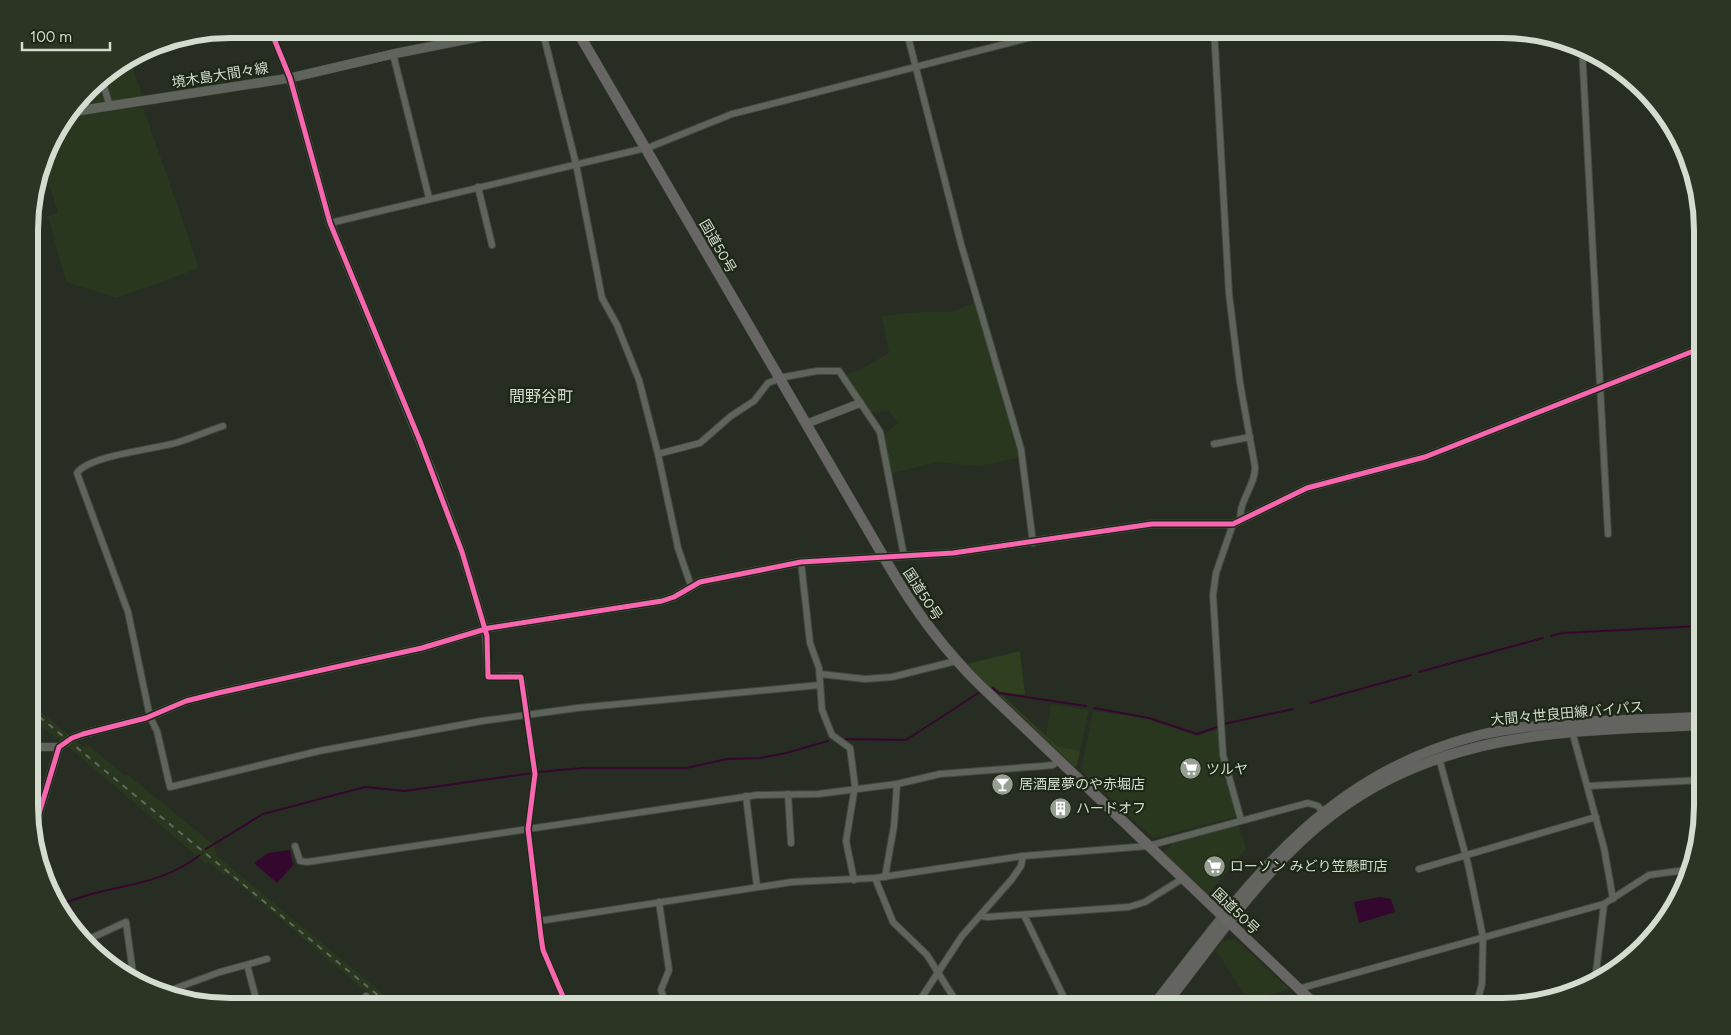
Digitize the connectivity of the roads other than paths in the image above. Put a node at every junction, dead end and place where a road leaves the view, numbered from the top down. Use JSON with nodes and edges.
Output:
{"nodes":[{"id":1,"x":274,"y":38,"type":"edge"},
{"id":2,"x":474,"y":38,"type":"edge"},
{"id":3,"x":544,"y":38,"type":"edge"},
{"id":4,"x":581,"y":38,"type":"edge"},
{"id":5,"x":908,"y":38,"type":"edge"},
{"id":6,"x":1027,"y":38,"type":"edge"},
{"id":7,"x":1215,"y":38,"type":"edge"},
{"id":8,"x":393,"y":54,"type":"junction"},
{"id":9,"x":1582,"y":55,"type":"edge"},
{"id":10,"x":916,"y":66,"type":"junction"},
{"id":11,"x":290,"y":78,"type":"junction"},
{"id":12,"x":103,"y":85,"type":"edge"},
{"id":13,"x":110,"y":107,"type":"junction"},
{"id":14,"x":79,"y":111,"type":"edge"},
{"id":15,"x":645,"y":147,"type":"junction"},
{"id":16,"x":576,"y":164,"type":"junction"},
{"id":17,"x":478,"y":187,"type":"junction"},
{"id":18,"x":430,"y":198,"type":"junction"},
{"id":19,"x":330,"y":223,"type":"junction"},
{"id":20,"x":492,"y":245,"type":"dead end"},
{"id":21,"x":1693,"y":352,"type":"edge"},
{"id":22,"x":780,"y":379,"type":"junction"},
{"id":23,"x":1600,"y":388,"type":"junction"},
{"id":24,"x":860,"y":403,"type":"junction"},
{"id":25,"x":806,"y":424,"type":"junction"},
{"id":26,"x":223,"y":426,"type":"dead end"},
{"id":27,"x":1250,"y":437,"type":"junction"},
{"id":28,"x":1214,"y":444,"type":"dead end"},
{"id":29,"x":658,"y":454,"type":"junction"},
{"id":30,"x":1241,"y":521,"type":"junction"},
{"id":31,"x":1233,"y":524,"type":"junction"},
{"id":32,"x":1608,"y":534,"type":"dead end"},
{"id":33,"x":1033,"y":543,"type":"junction"},
{"id":34,"x":883,"y":556,"type":"junction"},
{"id":35,"x":904,"y":556,"type":"junction"},
{"id":36,"x":801,"y":562,"type":"junction"},
{"id":37,"x":691,"y":586,"type":"junction"},
{"id":38,"x":485,"y":629,"type":"junction"},
{"id":39,"x":956,"y":662,"type":"junction"},
{"id":40,"x":820,"y":674,"type":"junction"},
{"id":41,"x":820,"y":685,"type":"junction"},
{"id":42,"x":527,"y":714,"type":"junction"},
{"id":43,"x":150,"y":717,"type":"junction"},
{"id":44,"x":1693,"y":717,"type":"edge"},
{"id":45,"x":1693,"y":726,"type":"edge"},
{"id":46,"x":1572,"y":731,"type":"junction"},
{"id":47,"x":38,"y":747,"type":"edge"},
{"id":48,"x":59,"y":747,"type":"junction"},
{"id":49,"x":1439,"y":758,"type":"junction"},
{"id":50,"x":1058,"y":761,"type":"junction"},
{"id":51,"x":1693,"y":780,"type":"edge"},
{"id":52,"x":897,"y":784,"type":"junction"},
{"id":53,"x":1588,"y":786,"type":"junction"},
{"id":54,"x":855,"y":789,"type":"junction"},
{"id":55,"x":788,"y":794,"type":"junction"},
{"id":56,"x":746,"y":796,"type":"junction"},
{"id":57,"x":1323,"y":812,"type":"junction"},
{"id":58,"x":38,"y":817,"type":"edge"},
{"id":59,"x":1596,"y":817,"type":"junction"},
{"id":60,"x":1240,"y":820,"type":"junction"},
{"id":61,"x":528,"y":829,"type":"junction"},
{"id":62,"x":791,"y":843,"type":"dead end"},
{"id":63,"x":295,"y":846,"type":"dead end"},
{"id":64,"x":1148,"y":846,"type":"junction"},
{"id":65,"x":1466,"y":855,"type":"junction"},
{"id":66,"x":1022,"y":856,"type":"junction"},
{"id":67,"x":1419,"y":869,"type":"dead end"},
{"id":68,"x":1682,"y":871,"type":"edge"},
{"id":69,"x":885,"y":877,"type":"junction"},
{"id":70,"x":875,"y":878,"type":"junction"},
{"id":71,"x":1182,"y":879,"type":"junction"},
{"id":72,"x":854,"y":880,"type":"junction"},
{"id":73,"x":757,"y":887,"type":"junction"},
{"id":74,"x":1613,"y":899,"type":"junction"},
{"id":75,"x":658,"y":902,"type":"junction"},
{"id":76,"x":1604,"y":904,"type":"junction"},
{"id":77,"x":1024,"y":915,"type":"junction"},
{"id":78,"x":980,"y":916,"type":"junction"},
{"id":79,"x":539,"y":921,"type":"junction"},
{"id":80,"x":1226,"y":921,"type":"junction"},
{"id":81,"x":1484,"y":937,"type":"junction"},
{"id":82,"x":91,"y":938,"type":"edge"},
{"id":83,"x":267,"y":959,"type":"dead end"},
{"id":84,"x":247,"y":965,"type":"junction"},
{"id":85,"x":133,"y":972,"type":"edge"},
{"id":86,"x":940,"y":972,"type":"junction"},
{"id":87,"x":1596,"y":973,"type":"edge"},
{"id":88,"x":174,"y":989,"type":"edge"},
{"id":89,"x":1298,"y":989,"type":"junction"},
{"id":90,"x":256,"y":998,"type":"edge"},
{"id":91,"x":564,"y":998,"type":"edge"},
{"id":92,"x":664,"y":998,"type":"edge"},
{"id":93,"x":922,"y":998,"type":"edge"},
{"id":94,"x":954,"y":998,"type":"edge"},
{"id":95,"x":1064,"y":998,"type":"edge"},
{"id":96,"x":1160,"y":998,"type":"edge"},
{"id":97,"x":1170,"y":998,"type":"edge"},
{"id":98,"x":1308,"y":998,"type":"edge"},
{"id":99,"x":1478,"y":998,"type":"edge"}],
"edges":[{"from":1,"to":11,"type":"street"},
{"from":2,"to":8,"type":"main road","name":"境木島大間々線"},
{"from":3,"to":16,"type":"street"},
{"from":4,"to":15,"type":"highway","name":"国道50号"},
{"from":5,"to":10,"type":"street"},
{"from":6,"to":10,"type":"street"},
{"from":7,"to":27,"type":"street"},
{"from":8,"to":11,"type":"main road","name":"境木島大間々線"},
{"from":8,"to":18,"type":"street"},
{"from":9,"to":23,"type":"street"},
{"from":10,"to":15,"type":"street"},
{"from":10,"to":33,"type":"street"},
{"from":11,"to":13,"type":"main road","name":"境木島大間々線"},
{"from":11,"to":19,"type":"street"},
{"from":12,"to":13,"type":"street"},
{"from":13,"to":14,"type":"main road","name":"境木島大間々線"},
{"from":15,"to":16,"type":"street"},
{"from":15,"to":22,"type":"highway","name":"国道50号"},
{"from":16,"to":17,"type":"street"},
{"from":16,"to":29,"type":"street"},
{"from":17,"to":18,"type":"street"},
{"from":17,"to":20,"type":"street"},
{"from":18,"to":19,"type":"street"},
{"from":19,"to":38,"type":"street"},
{"from":21,"to":23,"type":"street"},
{"from":22,"to":24,"type":"street"},
{"from":22,"to":25,"type":"highway","name":"国道50号"},
{"from":22,"to":29,"type":"street"},
{"from":23,"to":30,"type":"street"},
{"from":23,"to":32,"type":"street"},
{"from":24,"to":25,"type":"street"},
{"from":24,"to":35,"type":"street"},
{"from":25,"to":34,"type":"highway","name":"国道50号"},
{"from":26,"to":43,"type":"street"},
{"from":27,"to":28,"type":"street"},
{"from":27,"to":30,"type":"street"},
{"from":29,"to":37,"type":"street"},
{"from":30,"to":31,"type":"street"},
{"from":31,"to":33,"type":"street"},
{"from":31,"to":60,"type":"street"},
{"from":33,"to":35,"type":"street"},
{"from":34,"to":35,"type":"street"},
{"from":34,"to":36,"type":"street"},
{"from":34,"to":39,"type":"highway","name":"国道50号"},
{"from":36,"to":37,"type":"street"},
{"from":36,"to":40,"type":"street"},
{"from":37,"to":38,"type":"street"},
{"from":38,"to":42,"type":"street"},
{"from":38,"to":43,"type":"street"},
{"from":39,"to":40,"type":"street"},
{"from":39,"to":50,"type":"highway","name":"国道50号"},
{"from":40,"to":41,"type":"street"},
{"from":41,"to":42,"type":"street"},
{"from":41,"to":54,"type":"street"},
{"from":42,"to":43,"type":"street"},
{"from":42,"to":61,"type":"street"},
{"from":43,"to":48,"type":"street"},
{"from":44,"to":57,"type":"main road","name":"大間々世良田線バイパス"},
{"from":45,"to":46,"type":"main road","name":"大間々世良田線バイパス"},
{"from":46,"to":49,"type":"main road","name":"大間々世良田線バイパス"},
{"from":46,"to":53,"type":"street"},
{"from":47,"to":48,"type":"street"},
{"from":48,"to":58,"type":"street"},
{"from":49,"to":65,"type":"street"},
{"from":49,"to":80,"type":"main road","name":"大間々世良田線バイパス"},
{"from":50,"to":52,"type":"street"},
{"from":50,"to":64,"type":"highway","name":"国道50号"},
{"from":51,"to":53,"type":"street"},
{"from":52,"to":54,"type":"street"},
{"from":52,"to":69,"type":"street"},
{"from":53,"to":59,"type":"street"},
{"from":54,"to":55,"type":"street"},
{"from":54,"to":72,"type":"street"},
{"from":55,"to":56,"type":"street"},
{"from":55,"to":62,"type":"street"},
{"from":56,"to":61,"type":"street"},
{"from":56,"to":73,"type":"street"},
{"from":57,"to":60,"type":"street"},
{"from":57,"to":80,"type":"main road","name":"大間々世良田線バイパス"},
{"from":59,"to":65,"type":"street"},
{"from":59,"to":74,"type":"street"},
{"from":60,"to":64,"type":"street"},
{"from":61,"to":63,"type":"street"},
{"from":61,"to":79,"type":"street"},
{"from":64,"to":66,"type":"street"},
{"from":64,"to":71,"type":"highway","name":"国道50号"},
{"from":65,"to":67,"type":"street"},
{"from":65,"to":81,"type":"street"},
{"from":66,"to":69,"type":"street"},
{"from":66,"to":78,"type":"street"},
{"from":68,"to":74,"type":"street"},
{"from":69,"to":70,"type":"street"},
{"from":70,"to":72,"type":"street"},
{"from":70,"to":86,"type":"street"},
{"from":71,"to":77,"type":"street"},
{"from":71,"to":80,"type":"highway","name":"国道50号"},
{"from":72,"to":73,"type":"street"},
{"from":73,"to":75,"type":"street"},
{"from":74,"to":76,"type":"street"},
{"from":75,"to":79,"type":"street"},
{"from":75,"to":92,"type":"street"},
{"from":76,"to":81,"type":"street"},
{"from":76,"to":87,"type":"street"},
{"from":77,"to":78,"type":"street"},
{"from":77,"to":95,"type":"street"},
{"from":78,"to":86,"type":"street"},
{"from":79,"to":91,"type":"street"},
{"from":80,"to":89,"type":"highway","name":"国道50号"},
{"from":80,"to":96,"type":"main road","name":"大間々世良田線バイパス"},
{"from":80,"to":97,"type":"main road","name":"大間々世良田線バイパス"},
{"from":81,"to":89,"type":"street"},
{"from":81,"to":99,"type":"street"},
{"from":82,"to":85,"type":"street"},
{"from":83,"to":84,"type":"street"},
{"from":84,"to":88,"type":"street"},
{"from":84,"to":90,"type":"street"},
{"from":86,"to":93,"type":"street"},
{"from":86,"to":94,"type":"street"},
{"from":89,"to":98,"type":"highway","name":"国道50号"}]}
